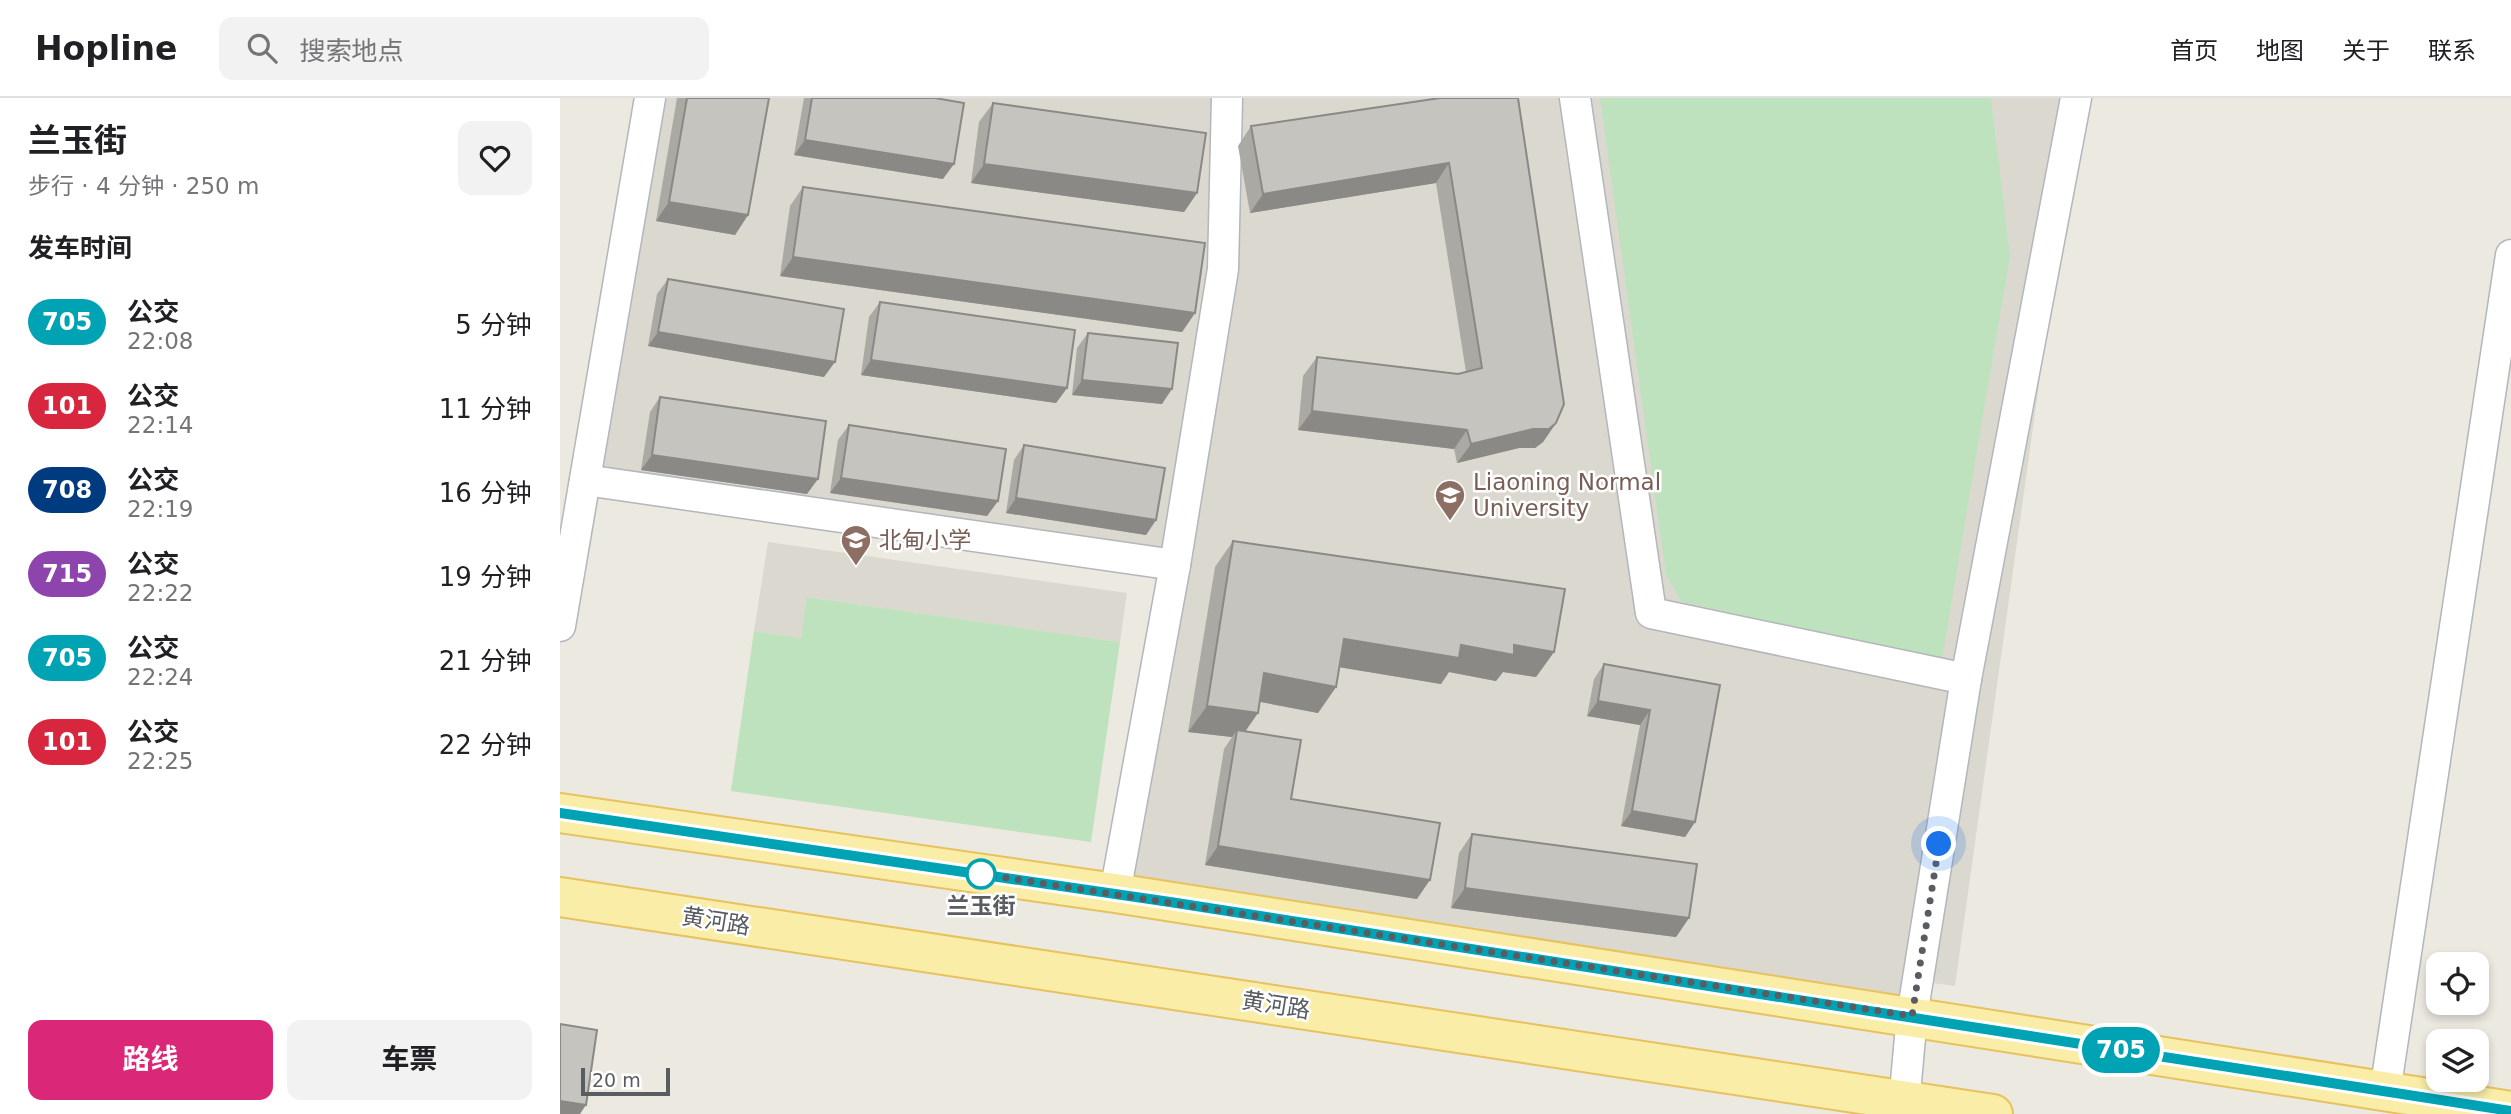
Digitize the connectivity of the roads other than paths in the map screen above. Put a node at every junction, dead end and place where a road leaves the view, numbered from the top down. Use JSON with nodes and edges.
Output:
{"nodes":[{"id":1,"x":650,"y":98,"type":"edge"},
{"id":2,"x":1227,"y":98,"type":"edge"},
{"id":3,"x":1575,"y":98,"type":"edge"},
{"id":4,"x":2076,"y":98,"type":"edge"},
{"id":5,"x":2511,"y":255,"type":"edge"},
{"id":6,"x":585,"y":480,"type":"junction"},
{"id":7,"x":1175,"y":565,"type":"junction"},
{"id":8,"x":560,"y":626,"type":"edge"},
{"id":9,"x":1966,"y":679,"type":"junction"},
{"id":10,"x":560,"y":813,"type":"edge"},
{"id":11,"x":1115,"y":893,"type":"junction"},
{"id":12,"x":560,"y":897,"type":"edge"},
{"id":13,"x":1912,"y":1016,"type":"junction"},
{"id":14,"x":2385,"y":1092,"type":"junction"},
{"id":15,"x":1904,"y":1107,"type":"edge"},
{"id":16,"x":2511,"y":1111,"type":"edge"},
{"id":17,"x":1993,"y":1114,"type":"edge"}],
"edges":[{"from":1,"to":6,"type":"street"},
{"from":2,"to":7,"type":"street"},
{"from":3,"to":9,"type":"street"},
{"from":4,"to":9,"type":"street"},
{"from":5,"to":14,"type":"street"},
{"from":6,"to":7,"type":"street"},
{"from":6,"to":8,"type":"street"},
{"from":7,"to":11,"type":"street"},
{"from":9,"to":13,"type":"street"},
{"from":10,"to":11,"type":"main road"},
{"from":11,"to":13,"type":"main road"},
{"from":12,"to":15,"type":"main road","name":"黄河路"},
{"from":13,"to":14,"type":"main road"},
{"from":13,"to":15,"type":"street"},
{"from":14,"to":16,"type":"main road"},
{"from":15,"to":17,"type":"main road","name":"黄河路"}]}
